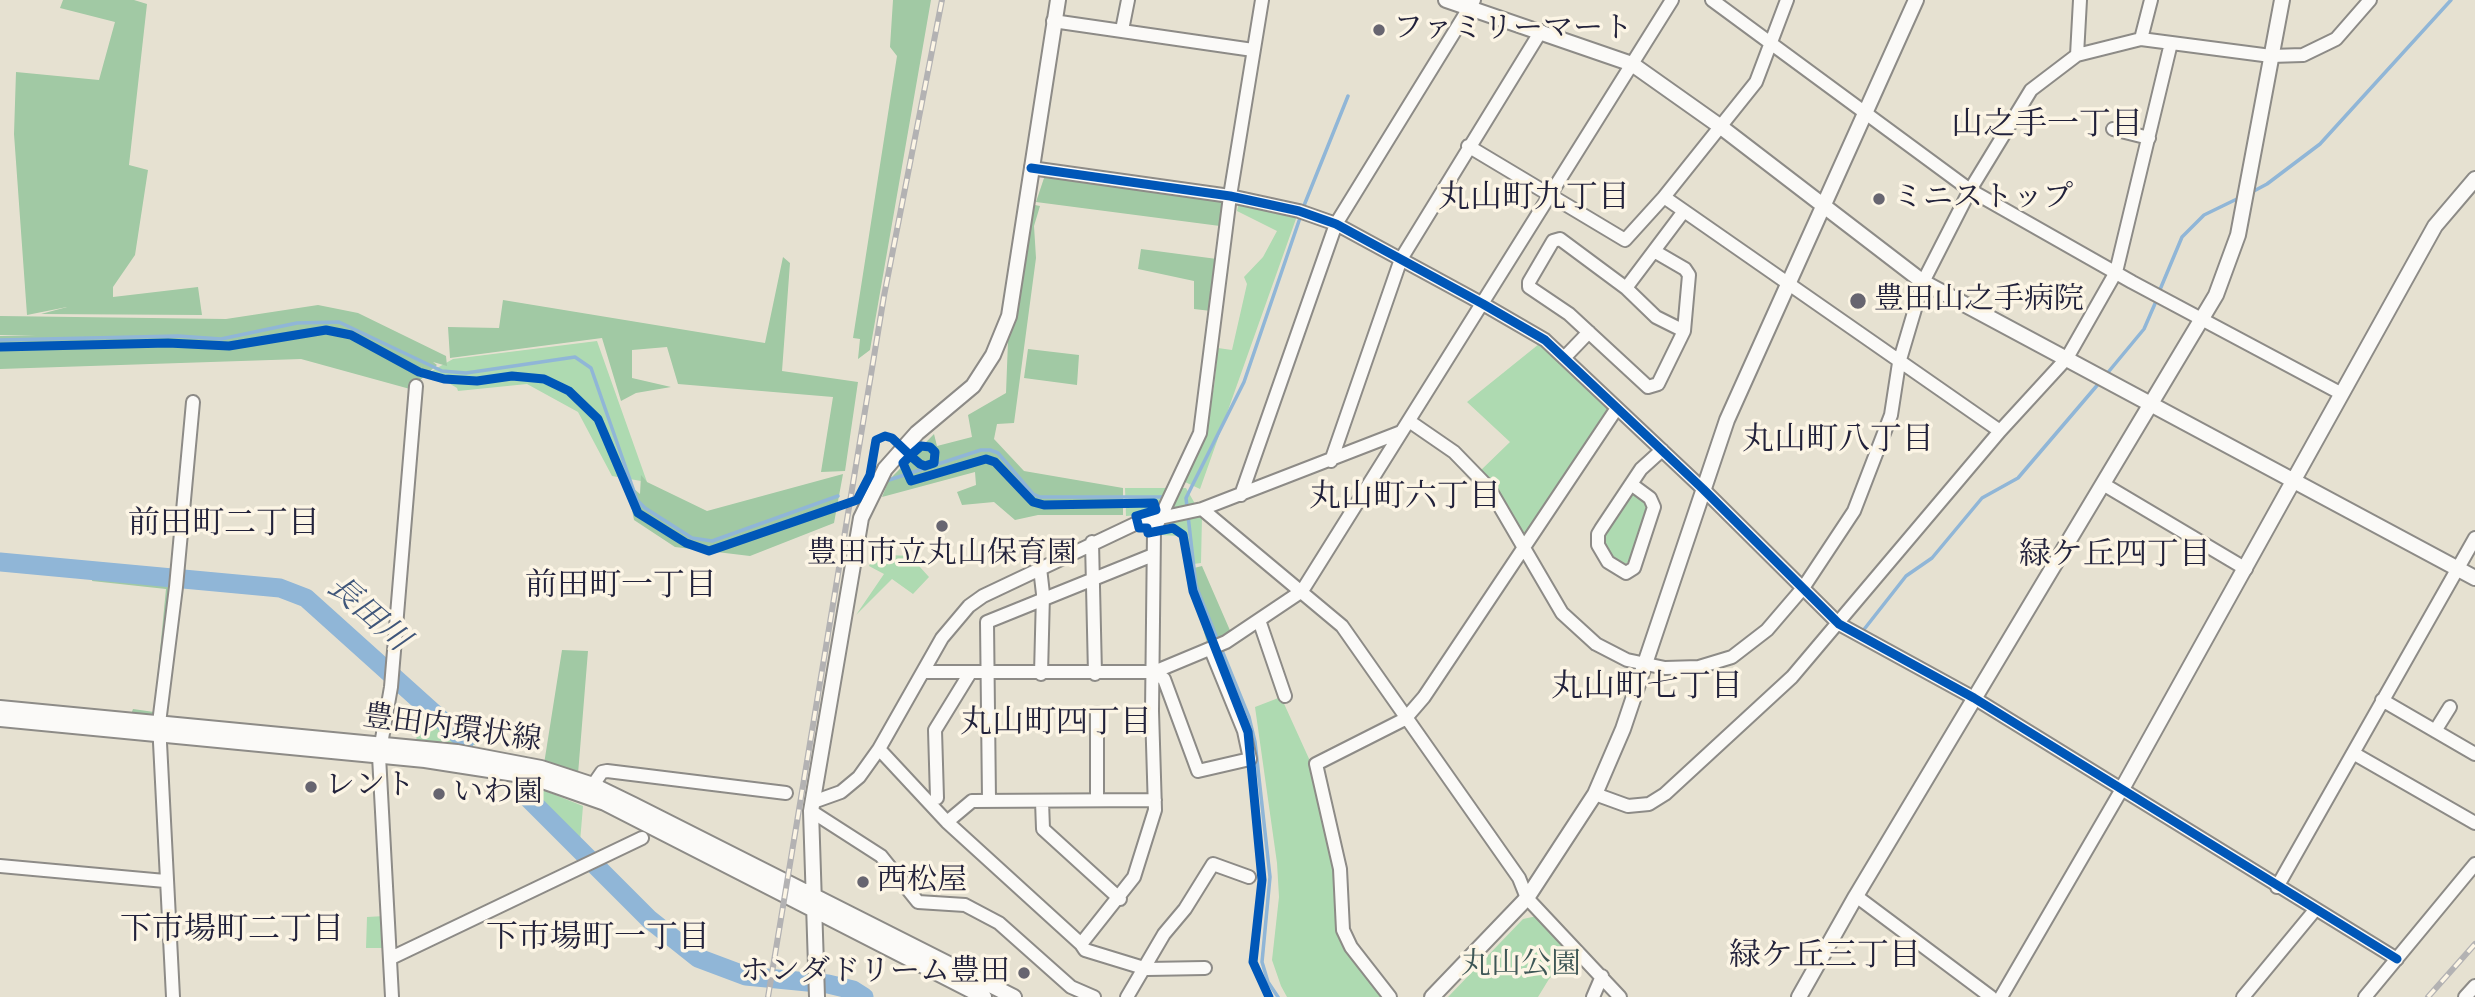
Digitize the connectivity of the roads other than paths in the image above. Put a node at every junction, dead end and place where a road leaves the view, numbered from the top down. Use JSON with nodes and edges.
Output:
{"nodes":[{"id":1,"x":1058,"y":0,"type":"edge"},
{"id":2,"x":1128,"y":0,"type":"edge"},
{"id":3,"x":1262,"y":0,"type":"edge"},
{"id":4,"x":1446,"y":0,"type":"edge"},
{"id":5,"x":1672,"y":0,"type":"edge"},
{"id":6,"x":1712,"y":0,"type":"edge"},
{"id":7,"x":1787,"y":0,"type":"edge"},
{"id":8,"x":1916,"y":0,"type":"edge"},
{"id":9,"x":2080,"y":0,"type":"edge"},
{"id":10,"x":2151,"y":0,"type":"edge"},
{"id":11,"x":2282,"y":0,"type":"edge"},
{"id":12,"x":2371,"y":0,"type":"edge"},
{"id":13,"x":1471,"y":4,"type":"edge"},
{"id":14,"x":1053,"y":21,"type":"junction"},
{"id":15,"x":1122,"y":30,"type":"junction"},
{"id":16,"x":1541,"y":31,"type":"junction"},
{"id":17,"x":2141,"y":39,"type":"junction"},
{"id":18,"x":2171,"y":43,"type":"junction"},
{"id":19,"x":1771,"y":44,"type":"junction"},
{"id":20,"x":1253,"y":50,"type":"junction"},
{"id":21,"x":2077,"y":55,"type":"junction"},
{"id":22,"x":2272,"y":56,"type":"junction"},
{"id":23,"x":1632,"y":64,"type":"junction"},
{"id":24,"x":1865,"y":113,"type":"junction"},
{"id":25,"x":1721,"y":127,"type":"junction"},
{"id":26,"x":2113,"y":129,"type":"dead end"},
{"id":27,"x":2149,"y":138,"type":"junction"},
{"id":28,"x":1468,"y":146,"type":"junction"},
{"id":29,"x":1031,"y":168,"type":"junction"},
{"id":30,"x":2475,"y":179,"type":"edge"},
{"id":31,"x":1970,"y":190,"type":"junction"},
{"id":32,"x":1551,"y":194,"type":"junction"},
{"id":33,"x":1230,"y":196,"type":"junction"},
{"id":34,"x":1664,"y":197,"type":"junction"},
{"id":35,"x":1824,"y":206,"type":"junction"},
{"id":36,"x":1684,"y":211,"type":"junction"},
{"id":37,"x":1336,"y":224,"type":"junction"},
{"id":38,"x":1654,"y":251,"type":"junction"},
{"id":39,"x":1401,"y":259,"type":"junction"},
{"id":40,"x":2116,"y":272,"type":"junction"},
{"id":41,"x":1923,"y":282,"type":"junction"},
{"id":42,"x":1789,"y":284,"type":"junction"},
{"id":43,"x":1626,"y":288,"type":"junction"},
{"id":44,"x":1483,"y":304,"type":"junction"},
{"id":45,"x":2203,"y":318,"type":"junction"},
{"id":46,"x":1684,"y":331,"type":"junction"},
{"id":47,"x":1590,"y":332,"type":"junction"},
{"id":48,"x":1564,"y":358,"type":"junction"},
{"id":49,"x":2067,"y":358,"type":"junction"},
{"id":50,"x":1899,"y":363,"type":"junction"},
{"id":51,"x":416,"y":386,"type":"dead end"},
{"id":52,"x":2342,"y":394,"type":"junction"},
{"id":53,"x":193,"y":402,"type":"dead end"},
{"id":54,"x":2152,"y":405,"type":"junction"},
{"id":55,"x":1617,"y":408,"type":"junction"},
{"id":56,"x":1405,"y":427,"type":"junction"},
{"id":57,"x":2000,"y":431,"type":"junction"},
{"id":58,"x":1662,"y":450,"type":"junction"},
{"id":59,"x":1331,"y":461,"type":"junction"},
{"id":60,"x":2295,"y":482,"type":"junction"},
{"id":61,"x":1631,"y":484,"type":"junction"},
{"id":62,"x":2104,"y":484,"type":"junction"},
{"id":63,"x":1703,"y":489,"type":"junction"},
{"id":64,"x":1241,"y":495,"type":"junction"},
{"id":65,"x":1200,"y":509,"type":"junction"},
{"id":66,"x":1157,"y":519,"type":"junction"},
{"id":67,"x":2475,"y":538,"type":"edge"},
{"id":68,"x":1092,"y":542,"type":"junction"},
{"id":69,"x":1525,"y":549,"type":"junction"},
{"id":70,"x":1153,"y":555,"type":"junction"},
{"id":71,"x":1040,"y":568,"type":"junction"},
{"id":72,"x":2456,"y":568,"type":"junction"},
{"id":73,"x":2246,"y":569,"type":"junction"},
{"id":74,"x":1094,"y":578,"type":"junction"},
{"id":75,"x":2475,"y":578,"type":"edge"},
{"id":76,"x":1803,"y":587,"type":"junction"},
{"id":77,"x":1302,"y":591,"type":"junction"},
{"id":78,"x":1041,"y":599,"type":"junction"},
{"id":79,"x":1259,"y":620,"type":"junction"},
{"id":80,"x":1839,"y":624,"type":"junction"},
{"id":81,"x":1217,"y":647,"type":"junction"},
{"id":82,"x":1645,"y":665,"type":"junction"},
{"id":83,"x":925,"y":672,"type":"junction"},
{"id":84,"x":1154,"y":672,"type":"junction"},
{"id":85,"x":970,"y":673,"type":"junction"},
{"id":86,"x":989,"y":674,"type":"junction"},
{"id":87,"x":1041,"y":674,"type":"junction"},
{"id":88,"x":1095,"y":674,"type":"junction"},
{"id":89,"x":1285,"y":696,"type":"dead end"},
{"id":90,"x":1974,"y":698,"type":"junction"},
{"id":91,"x":2382,"y":700,"type":"junction"},
{"id":92,"x":2450,"y":707,"type":"dead end"},
{"id":93,"x":0,"y":708,"type":"edge"},
{"id":94,"x":1097,"y":713,"type":"dead end"},
{"id":95,"x":0,"y":719,"type":"edge"},
{"id":96,"x":1405,"y":719,"type":"junction"},
{"id":97,"x":159,"y":729,"type":"junction"},
{"id":98,"x":2435,"y":731,"type":"junction"},
{"id":99,"x":879,"y":749,"type":"junction"},
{"id":100,"x":381,"y":750,"type":"junction"},
{"id":101,"x":2353,"y":753,"type":"junction"},
{"id":102,"x":2475,"y":754,"type":"edge"},
{"id":103,"x":593,"y":785,"type":"junction"},
{"id":104,"x":2122,"y":789,"type":"junction"},
{"id":105,"x":786,"y":793,"type":"dead end"},
{"id":106,"x":1595,"y":794,"type":"junction"},
{"id":107,"x":937,"y":798,"type":"dead end"},
{"id":108,"x":989,"y":800,"type":"junction"},
{"id":109,"x":1097,"y":800,"type":"junction"},
{"id":110,"x":1155,"y":800,"type":"junction"},
{"id":111,"x":1042,"y":801,"type":"junction"},
{"id":112,"x":812,"y":807,"type":"junction"},
{"id":113,"x":947,"y":822,"type":"junction"},
{"id":114,"x":2475,"y":823,"type":"edge"},
{"id":115,"x":642,"y":838,"type":"dead end"},
{"id":116,"x":2475,"y":864,"type":"edge"},
{"id":117,"x":0,"y":866,"type":"edge"},
{"id":118,"x":1249,"y":877,"type":"dead end"},
{"id":119,"x":165,"y":881,"type":"junction"},
{"id":120,"x":2277,"y":887,"type":"junction"},
{"id":121,"x":812,"y":893,"type":"junction"},
{"id":122,"x":1856,"y":896,"type":"junction"},
{"id":123,"x":1527,"y":898,"type":"junction"},
{"id":124,"x":1120,"y":899,"type":"junction"},
{"id":125,"x":814,"y":909,"type":"junction"},
{"id":126,"x":2315,"y":910,"type":"junction"},
{"id":127,"x":1082,"y":944,"type":"junction"},
{"id":128,"x":391,"y":958,"type":"junction"},
{"id":129,"x":2397,"y":959,"type":"junction"},
{"id":130,"x":1205,"y":968,"type":"dead end"},
{"id":131,"x":1147,"y":969,"type":"junction"},
{"id":132,"x":1602,"y":976,"type":"junction"},
{"id":133,"x":2475,"y":986,"type":"edge"},
{"id":134,"x":817,"y":995,"type":"edge"},
{"id":135,"x":173,"y":997,"type":"edge"},
{"id":136,"x":392,"y":997,"type":"edge"},
{"id":137,"x":984,"y":997,"type":"edge"},
{"id":138,"x":1014,"y":997,"type":"edge"},
{"id":139,"x":1094,"y":997,"type":"edge"},
{"id":140,"x":1128,"y":997,"type":"edge"},
{"id":141,"x":1390,"y":997,"type":"edge"},
{"id":142,"x":1432,"y":997,"type":"edge"},
{"id":143,"x":1593,"y":997,"type":"edge"},
{"id":144,"x":1620,"y":997,"type":"edge"},
{"id":145,"x":1799,"y":997,"type":"edge"},
{"id":146,"x":1991,"y":997,"type":"edge"},
{"id":147,"x":2001,"y":997,"type":"edge"},
{"id":148,"x":2243,"y":997,"type":"edge"},
{"id":149,"x":2365,"y":997,"type":"edge"},
{"id":150,"x":2465,"y":997,"type":"edge"}],
"edges":[{"from":1,"to":14,"type":"street"},
{"from":2,"to":15,"type":"street"},
{"from":3,"to":20,"type":"street"},
{"from":4,"to":13,"type":"street"},
{"from":5,"to":23,"type":"street"},
{"from":6,"to":19,"type":"street"},
{"from":7,"to":19,"type":"street"},
{"from":8,"to":24,"type":"street"},
{"from":9,"to":21,"type":"street"},
{"from":10,"to":17,"type":"street"},
{"from":11,"to":22,"type":"street"},
{"from":12,"to":22,"type":"street"},
{"from":13,"to":16,"type":"street"},
{"from":13,"to":37,"type":"street"},
{"from":14,"to":15,"type":"street"},
{"from":14,"to":29,"type":"street"},
{"from":15,"to":20,"type":"street"},
{"from":16,"to":23,"type":"street"},
{"from":16,"to":28,"type":"street"},
{"from":17,"to":18,"type":"street"},
{"from":17,"to":21,"type":"street"},
{"from":18,"to":22,"type":"street"},
{"from":18,"to":27,"type":"street"},
{"from":19,"to":24,"type":"street"},
{"from":19,"to":25,"type":"street"},
{"from":20,"to":33,"type":"street"},
{"from":21,"to":31,"type":"street"},
{"from":22,"to":45,"type":"street"},
{"from":23,"to":25,"type":"street"},
{"from":23,"to":32,"type":"street"},
{"from":24,"to":31,"type":"street"},
{"from":24,"to":35,"type":"street"},
{"from":25,"to":34,"type":"street"},
{"from":25,"to":35,"type":"street"},
{"from":26,"to":27,"type":"street"},
{"from":27,"to":40,"type":"street"},
{"from":28,"to":32,"type":"street"},
{"from":28,"to":39,"type":"street"},
{"from":29,"to":33,"type":"street"},
{"from":29,"to":112,"type":"street"},
{"from":30,"to":52,"type":"street"},
{"from":31,"to":40,"type":"street"},
{"from":31,"to":41,"type":"street"},
{"from":32,"to":34,"type":"street"},
{"from":32,"to":44,"type":"street"},
{"from":33,"to":37,"type":"street"},
{"from":33,"to":66,"type":"street"},
{"from":34,"to":36,"type":"street"},
{"from":35,"to":41,"type":"street"},
{"from":35,"to":42,"type":"street"},
{"from":36,"to":38,"type":"street"},
{"from":36,"to":42,"type":"street"},
{"from":37,"to":39,"type":"street"},
{"from":37,"to":64,"type":"street"},
{"from":38,"to":43,"type":"street"},
{"from":38,"to":46,"type":"street"},
{"from":39,"to":44,"type":"street"},
{"from":39,"to":59,"type":"street"},
{"from":40,"to":45,"type":"street"},
{"from":40,"to":49,"type":"street"},
{"from":41,"to":49,"type":"street"},
{"from":41,"to":50,"type":"street"},
{"from":42,"to":50,"type":"street"},
{"from":42,"to":63,"type":"street"},
{"from":43,"to":46,"type":"street"},
{"from":43,"to":47,"type":"street"},
{"from":44,"to":48,"type":"street"},
{"from":44,"to":56,"type":"street"},
{"from":45,"to":52,"type":"street"},
{"from":45,"to":54,"type":"street"},
{"from":46,"to":47,"type":"street"},
{"from":47,"to":48,"type":"street"},
{"from":48,"to":55,"type":"street"},
{"from":49,"to":54,"type":"street"},
{"from":49,"to":57,"type":"street"},
{"from":50,"to":57,"type":"street"},
{"from":50,"to":76,"type":"street"},
{"from":51,"to":100,"type":"street"},
{"from":52,"to":60,"type":"street"},
{"from":53,"to":97,"type":"street"},
{"from":54,"to":60,"type":"street"},
{"from":54,"to":62,"type":"street"},
{"from":55,"to":58,"type":"street"},
{"from":55,"to":69,"type":"street"},
{"from":56,"to":59,"type":"street"},
{"from":56,"to":69,"type":"street"},
{"from":56,"to":77,"type":"street"},
{"from":57,"to":80,"type":"street"},
{"from":58,"to":61,"type":"street"},
{"from":58,"to":63,"type":"street"},
{"from":59,"to":64,"type":"street"},
{"from":60,"to":72,"type":"street"},
{"from":60,"to":73,"type":"street"},
{"from":61,"to":61,"type":"street"},
{"from":62,"to":73,"type":"street"},
{"from":62,"to":90,"type":"street"},
{"from":63,"to":76,"type":"street"},
{"from":63,"to":82,"type":"street"},
{"from":64,"to":65,"type":"street"},
{"from":65,"to":66,"type":"street"},
{"from":65,"to":77,"type":"street"},
{"from":66,"to":68,"type":"street"},
{"from":66,"to":70,"type":"street"},
{"from":67,"to":72,"type":"street"},
{"from":68,"to":71,"type":"street"},
{"from":68,"to":74,"type":"street"},
{"from":69,"to":82,"type":"street"},
{"from":69,"to":96,"type":"street"},
{"from":70,"to":74,"type":"street"},
{"from":70,"to":84,"type":"street"},
{"from":71,"to":78,"type":"street"},
{"from":71,"to":83,"type":"street"},
{"from":72,"to":75,"type":"street"},
{"from":72,"to":91,"type":"street"},
{"from":73,"to":104,"type":"street"},
{"from":74,"to":78,"type":"street"},
{"from":74,"to":88,"type":"street"},
{"from":76,"to":80,"type":"street"},
{"from":76,"to":82,"type":"street"},
{"from":77,"to":79,"type":"street"},
{"from":77,"to":96,"type":"street"},
{"from":78,"to":86,"type":"street"},
{"from":78,"to":87,"type":"street"},
{"from":79,"to":81,"type":"street"},
{"from":79,"to":89,"type":"street"},
{"from":80,"to":90,"type":"street"},
{"from":80,"to":106,"type":"street"},
{"from":81,"to":84,"type":"street"},
{"from":81,"to":84,"type":"street"},
{"from":82,"to":106,"type":"street"},
{"from":83,"to":85,"type":"street"},
{"from":83,"to":99,"type":"street"},
{"from":84,"to":88,"type":"street"},
{"from":84,"to":110,"type":"street"},
{"from":85,"to":86,"type":"street"},
{"from":85,"to":107,"type":"street"},
{"from":86,"to":87,"type":"street"},
{"from":86,"to":108,"type":"street"},
{"from":87,"to":88,"type":"street"},
{"from":90,"to":104,"type":"street"},
{"from":90,"to":122,"type":"street"},
{"from":91,"to":98,"type":"street"},
{"from":91,"to":101,"type":"street"},
{"from":92,"to":98,"type":"street"},
{"from":93,"to":97,"type":"street","name":"豊田内環状線"},
{"from":94,"to":109,"type":"street"},
{"from":95,"to":97,"type":"street","name":"豊田内環状線"},
{"from":96,"to":123,"type":"street"},
{"from":96,"to":141,"type":"street"},
{"from":97,"to":100,"type":"street","name":"豊田内環状線"},
{"from":97,"to":119,"type":"street"},
{"from":98,"to":102,"type":"street"},
{"from":99,"to":112,"type":"street"},
{"from":99,"to":113,"type":"street"},
{"from":100,"to":103,"type":"street","name":"豊田内環状線"},
{"from":100,"to":125,"type":"street","name":"豊田内環状線"},
{"from":100,"to":128,"type":"street"},
{"from":101,"to":114,"type":"street"},
{"from":101,"to":120,"type":"street"},
{"from":103,"to":105,"type":"street"},
{"from":103,"to":121,"type":"street","name":"豊田内環状線"},
{"from":104,"to":120,"type":"street"},
{"from":104,"to":147,"type":"street"},
{"from":106,"to":123,"type":"street"},
{"from":108,"to":111,"type":"street"},
{"from":108,"to":113,"type":"street"},
{"from":109,"to":110,"type":"street"},
{"from":109,"to":111,"type":"street"},
{"from":110,"to":124,"type":"street"},
{"from":111,"to":124,"type":"street"},
{"from":112,"to":121,"type":"street"},
{"from":112,"to":139,"type":"street"},
{"from":113,"to":127,"type":"street"},
{"from":115,"to":128,"type":"street"},
{"from":116,"to":129,"type":"street"},
{"from":117,"to":119,"type":"street"},
{"from":118,"to":131,"type":"street"},
{"from":119,"to":135,"type":"street"},
{"from":120,"to":126,"type":"street"},
{"from":121,"to":125,"type":"street"},
{"from":121,"to":138,"type":"street","name":"豊田内環状線"},
{"from":122,"to":145,"type":"street"},
{"from":122,"to":146,"type":"street"},
{"from":123,"to":132,"type":"street"},
{"from":123,"to":142,"type":"street"},
{"from":124,"to":127,"type":"street"},
{"from":125,"to":134,"type":"street"},
{"from":125,"to":137,"type":"street","name":"豊田内環状線"},
{"from":126,"to":129,"type":"street"},
{"from":126,"to":148,"type":"street"},
{"from":127,"to":131,"type":"street"},
{"from":128,"to":136,"type":"street"},
{"from":129,"to":149,"type":"street"},
{"from":130,"to":131,"type":"street"},
{"from":131,"to":140,"type":"street"},
{"from":132,"to":143,"type":"street"},
{"from":132,"to":144,"type":"street"},
{"from":133,"to":150,"type":"street"}]}
